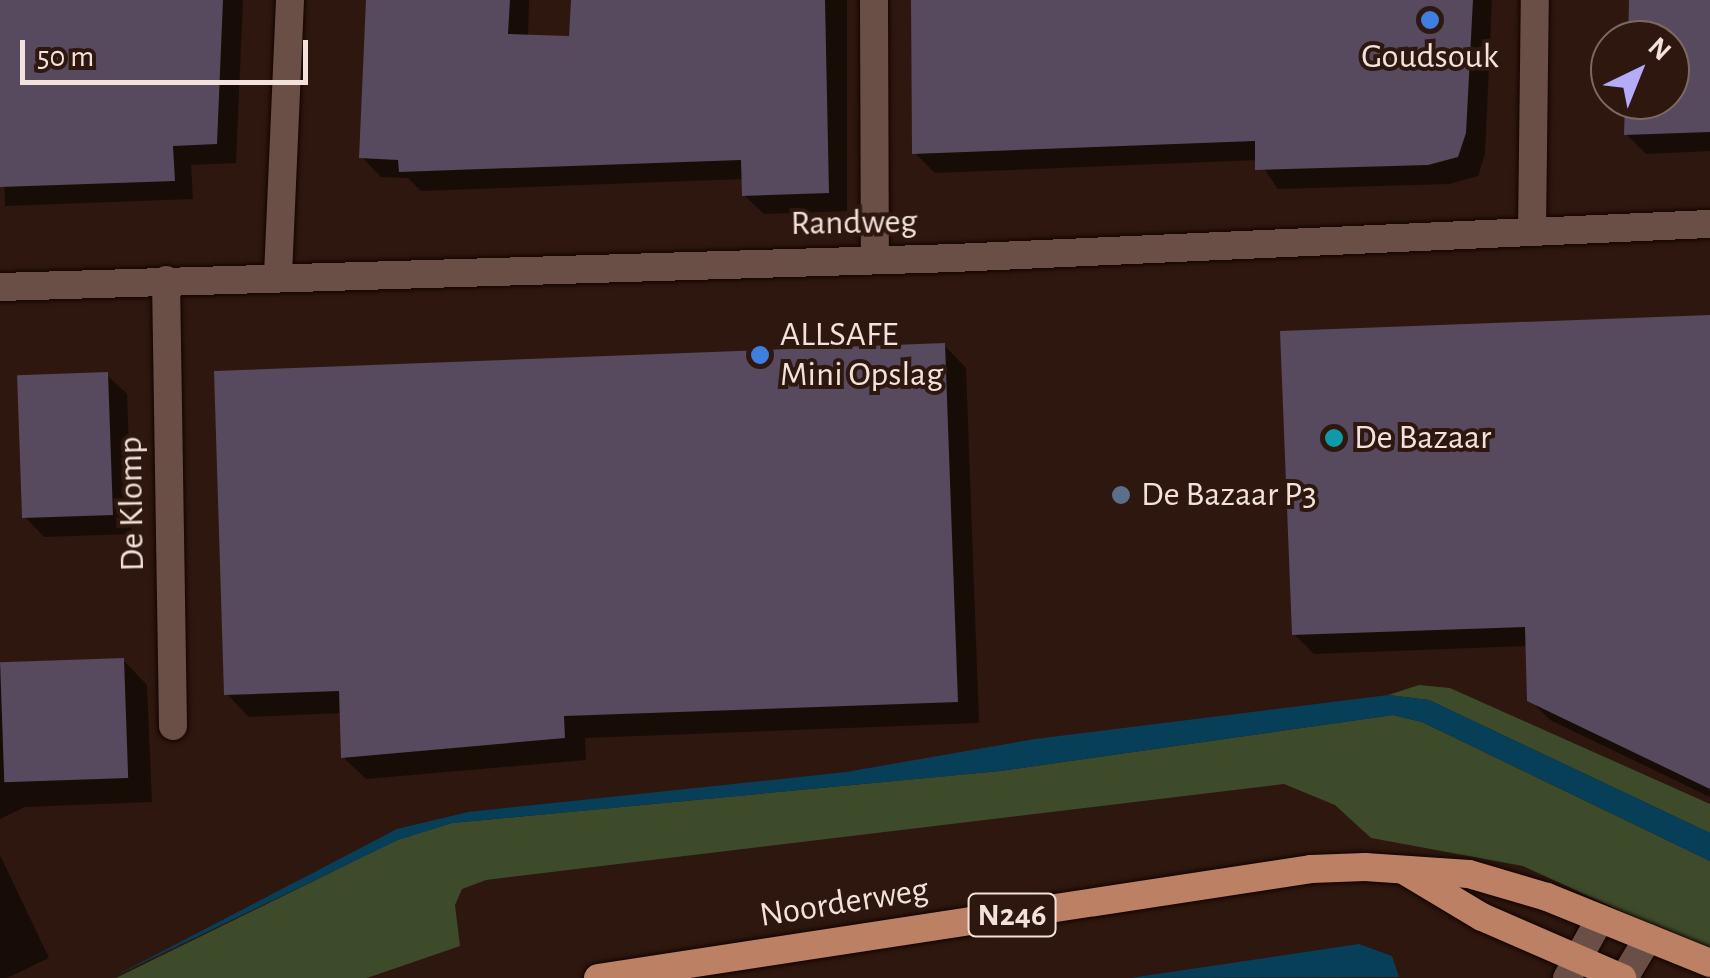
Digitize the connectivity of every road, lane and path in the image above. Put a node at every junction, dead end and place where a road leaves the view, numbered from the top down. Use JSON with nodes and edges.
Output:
{"nodes":[{"id":1,"x":290,"y":0,"type":"edge"},
{"id":2,"x":874,"y":0,"type":"edge"},
{"id":3,"x":1535,"y":0,"type":"edge"},
{"id":4,"x":1710,"y":224,"type":"edge"},
{"id":5,"x":1532,"y":230,"type":"junction"},
{"id":6,"x":875,"y":260,"type":"junction"},
{"id":7,"x":278,"y":275,"type":"junction"},
{"id":8,"x":166,"y":280,"type":"junction"},
{"id":9,"x":0,"y":287,"type":"edge"},
{"id":10,"x":173,"y":726,"type":"dead end"},
{"id":11,"x":1399,"y":867,"type":"junction"},
{"id":12,"x":1600,"y":919,"type":"junction"},
{"id":13,"x":1648,"y":938,"type":"junction"},
{"id":14,"x":1710,"y":963,"type":"edge"},
{"id":15,"x":1573,"y":968,"type":"edge"},
{"id":16,"x":598,"y":978,"type":"edge"},
{"id":17,"x":1623,"y":978,"type":"edge"}],
"edges":[{"from":1,"to":7,"type":"street"},
{"from":2,"to":6,"type":"street"},
{"from":3,"to":5,"type":"street"},
{"from":4,"to":5,"type":"street","name":"Randweg"},
{"from":5,"to":6,"type":"street","name":"Randweg"},
{"from":6,"to":7,"type":"street","name":"Randweg"},
{"from":7,"to":8,"type":"street","name":"Randweg"},
{"from":8,"to":9,"type":"street","name":"Randweg"},
{"from":8,"to":10,"type":"street","name":"De Klomp"},
{"from":11,"to":12,"type":"main road","name":"Noorderweg","number":"N246"},
{"from":11,"to":15,"type":"main road"},
{"from":11,"to":16,"type":"main road","name":"Noorderweg","number":"N246"},
{"from":12,"to":13,"type":"main road","name":"Noorderweg","number":"N246"},
{"from":12,"to":15,"type":"street"},
{"from":13,"to":14,"type":"main road","name":"Noorderweg","number":"N246"},
{"from":13,"to":17,"type":"street"},
{"from":15,"to":17,"type":"main road"}]}
